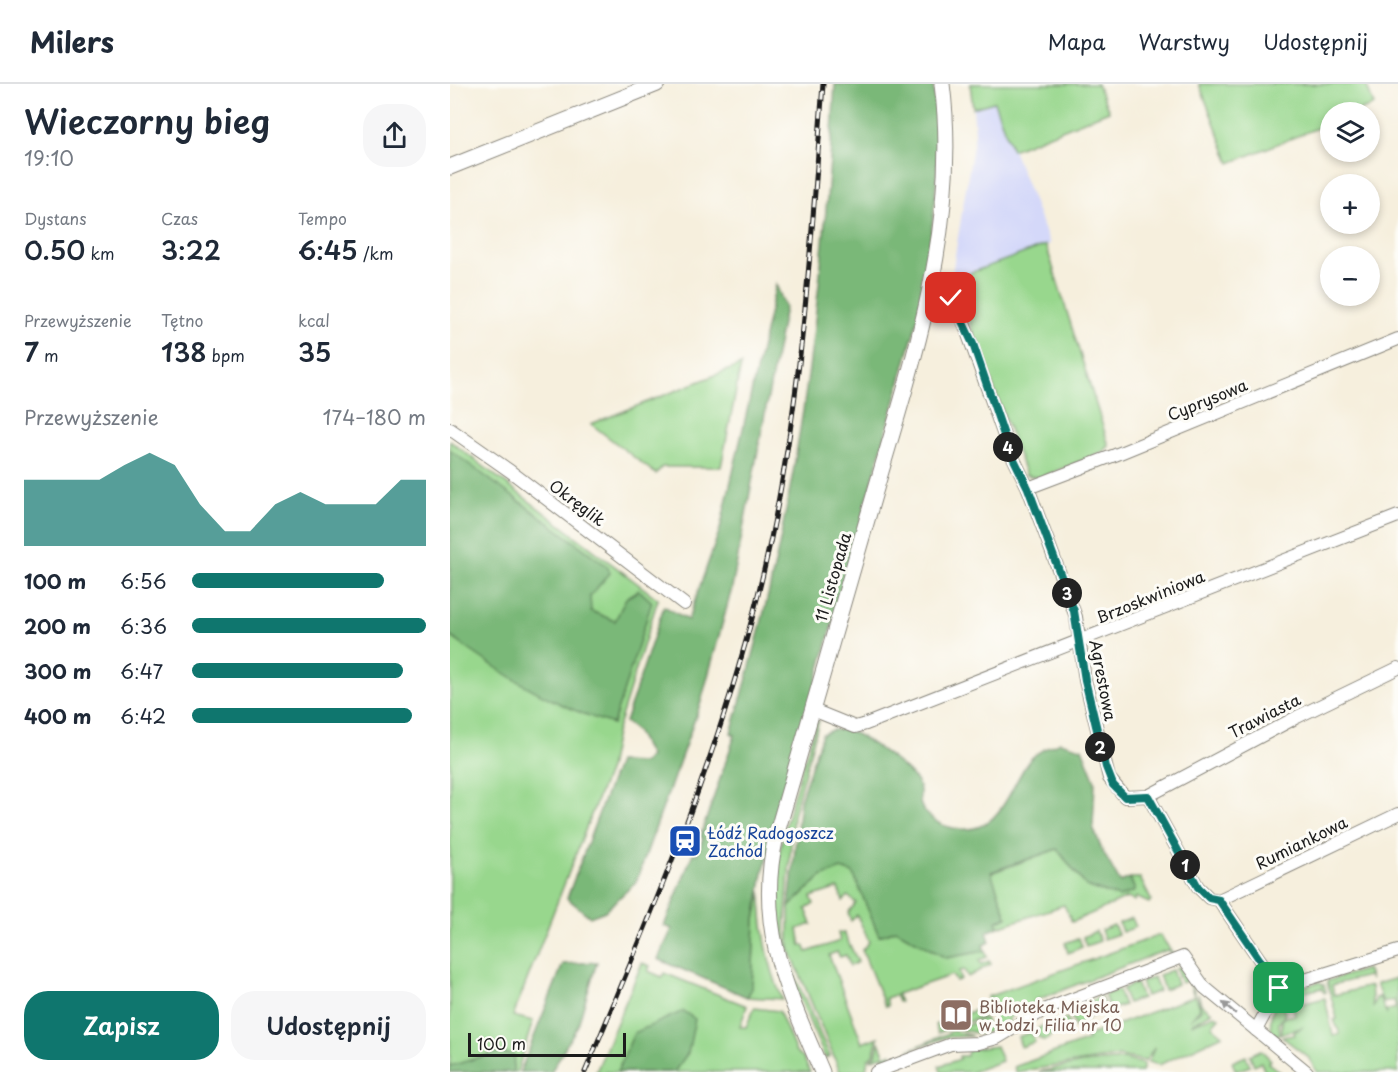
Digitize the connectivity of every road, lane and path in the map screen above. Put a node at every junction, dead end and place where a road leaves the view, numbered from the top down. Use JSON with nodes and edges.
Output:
{"nodes":[{"id":1,"x":657,"y":84,"type":"edge"},
{"id":2,"x":942,"y":84,"type":"edge"},
{"id":3,"x":450,"y":167,"type":"edge"},
{"id":4,"x":929,"y":291,"type":"junction"},
{"id":5,"x":1398,"y":339,"type":"edge"},
{"id":6,"x":450,"y":429,"type":"edge"},
{"id":7,"x":1028,"y":488,"type":"junction"},
{"id":8,"x":1398,"y":516,"type":"edge"},
{"id":9,"x":684,"y":604,"type":"dead end"},
{"id":10,"x":1080,"y":642,"type":"junction"},
{"id":11,"x":1398,"y":668,"type":"edge"},
{"id":12,"x":813,"y":710,"type":"junction"},
{"id":13,"x":1148,"y":796,"type":"junction"},
{"id":14,"x":1398,"y":814,"type":"edge"},
{"id":15,"x":1219,"y":900,"type":"junction"},
{"id":16,"x":1398,"y":951,"type":"edge"},
{"id":17,"x":1279,"y":988,"type":"junction"},
{"id":18,"x":1256,"y":1030,"type":"junction"},
{"id":19,"x":822,"y":1072,"type":"edge"},
{"id":20,"x":876,"y":1072,"type":"edge"},
{"id":21,"x":1307,"y":1072,"type":"edge"}],
"edges":[{"from":1,"to":3,"type":"street"},
{"from":2,"to":4,"type":"street","name":"11 Listopada"},
{"from":4,"to":7,"type":"street","name":"Agrestowa"},
{"from":4,"to":12,"type":"street","name":"11 Listopada"},
{"from":5,"to":7,"type":"street","name":"Cyprysowa"},
{"from":6,"to":9,"type":"street","name":"Okręglik"},
{"from":7,"to":10,"type":"street","name":"Agrestowa"},
{"from":8,"to":10,"type":"street","name":"Brzoskwiniowa"},
{"from":10,"to":12,"type":"street","name":"Brzoskwiniowa"},
{"from":10,"to":13,"type":"street","name":"Agrestowa"},
{"from":11,"to":13,"type":"street","name":"Trawiasta"},
{"from":12,"to":19,"type":"street","name":"11 Listopada"},
{"from":13,"to":15,"type":"street"},
{"from":14,"to":15,"type":"street","name":"Rumiankowa"},
{"from":15,"to":17,"type":"street"},
{"from":16,"to":17,"type":"street"},
{"from":17,"to":18,"type":"street"},
{"from":18,"to":20,"type":"street","one_way":true},
{"from":18,"to":21,"type":"street"}]}
